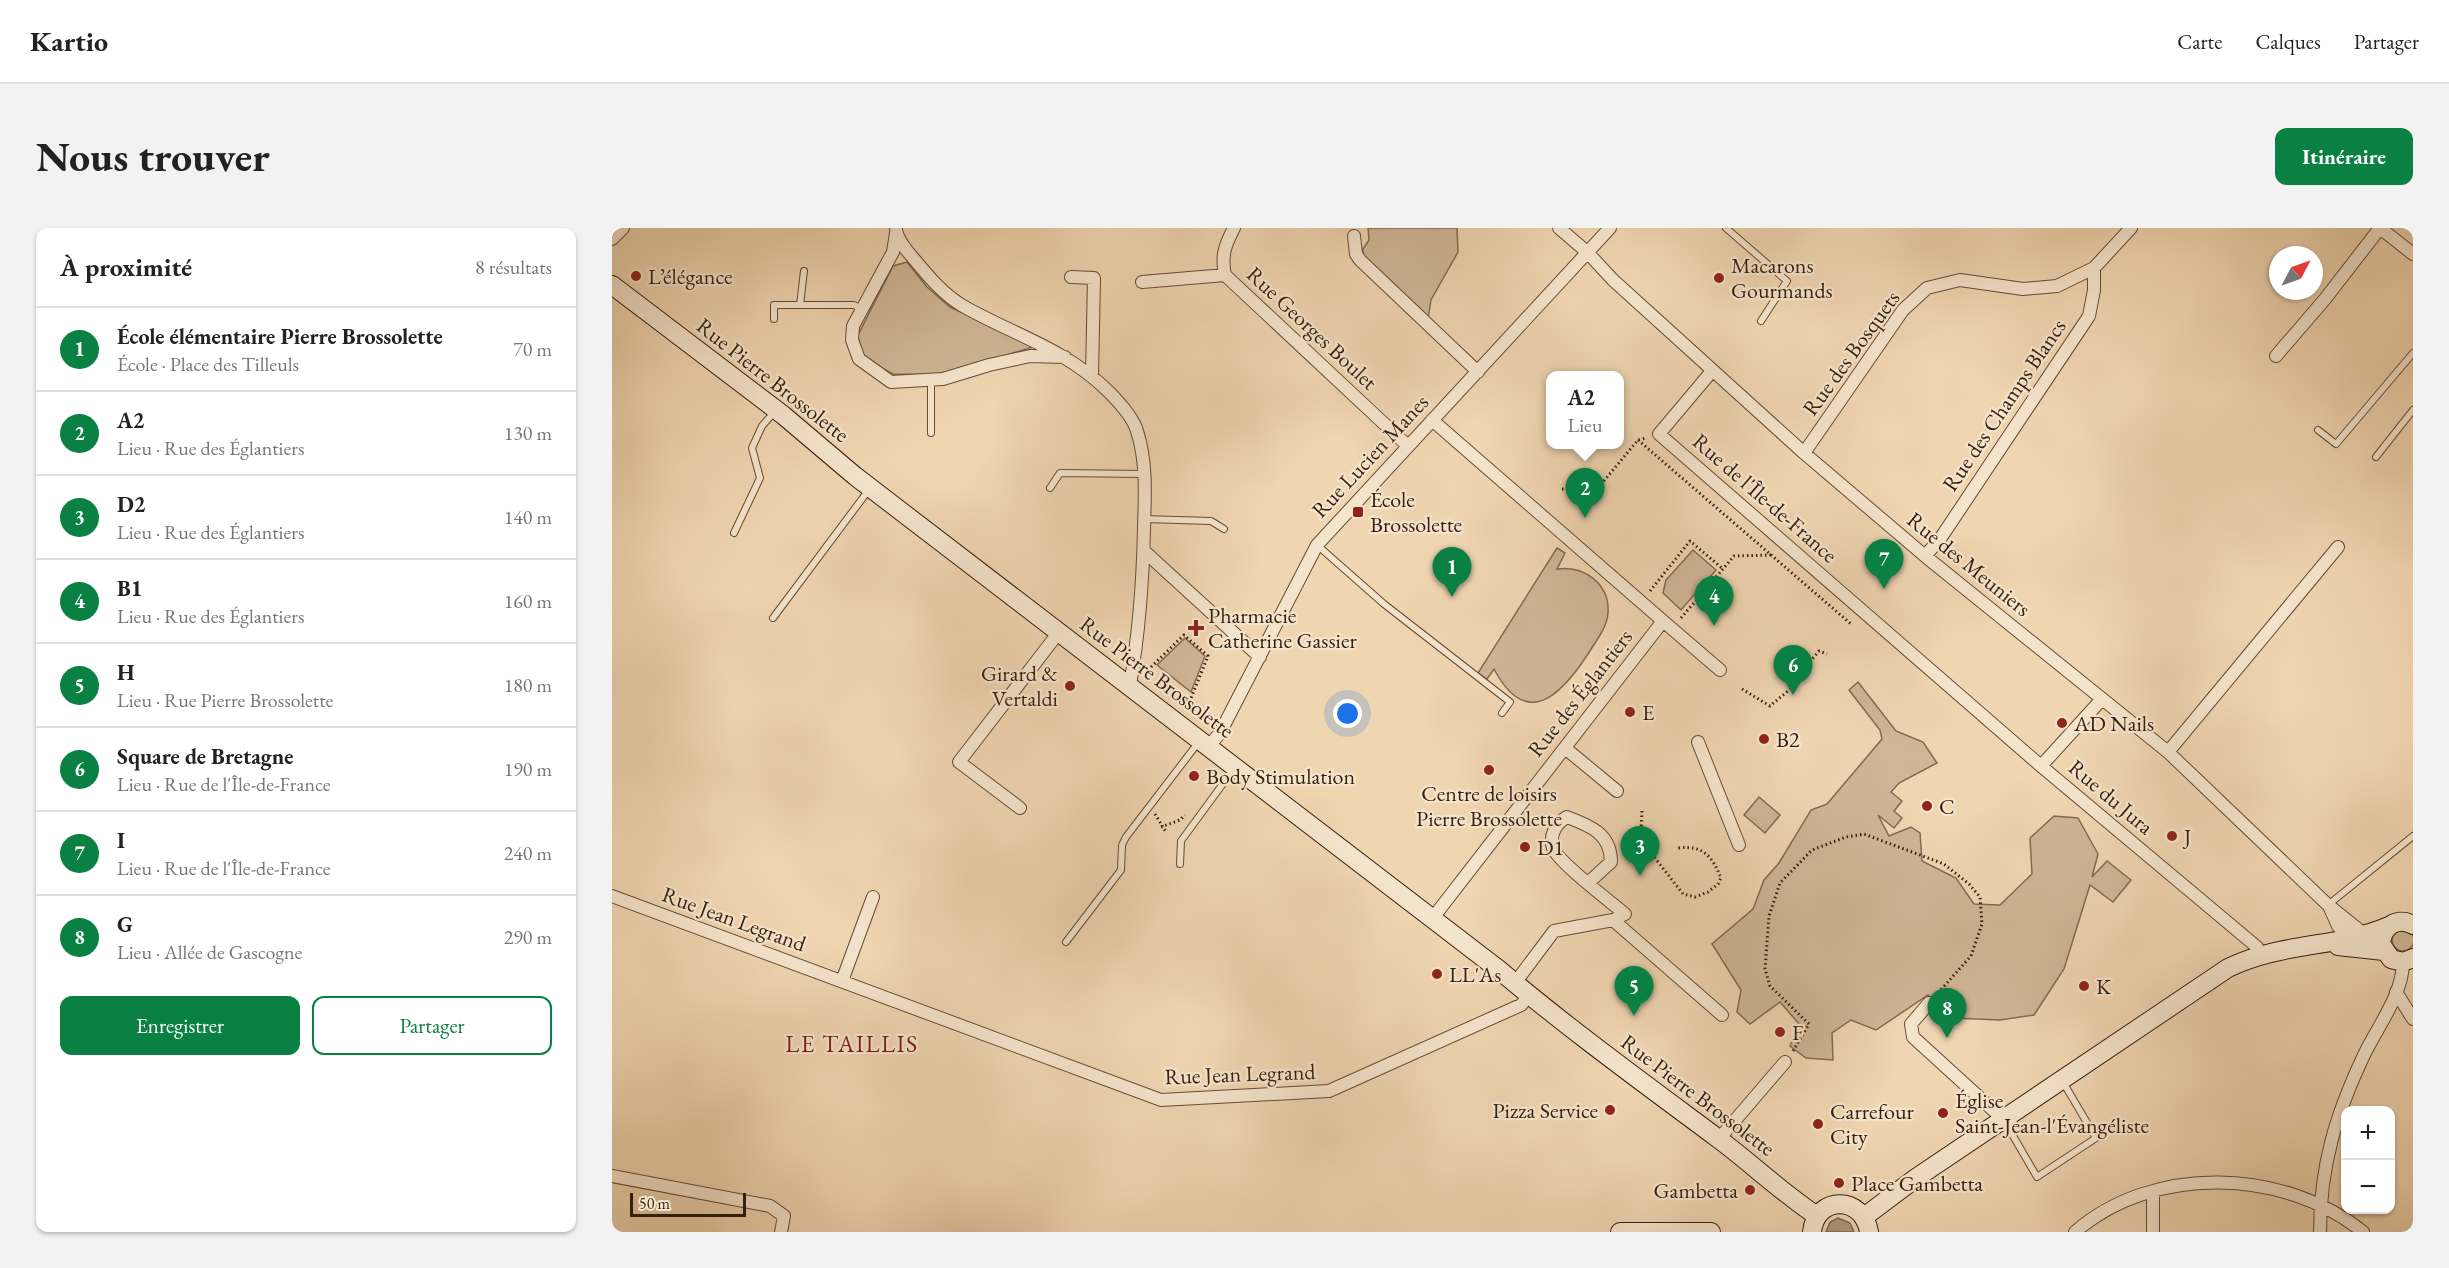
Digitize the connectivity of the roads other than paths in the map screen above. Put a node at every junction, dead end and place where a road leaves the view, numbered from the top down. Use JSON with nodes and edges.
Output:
{"nodes":[{"id":1,"x":623,"y":228,"type":"edge"},
{"id":2,"x":1234,"y":228,"type":"edge"},
{"id":3,"x":1559,"y":228,"type":"edge"},
{"id":4,"x":1610,"y":228,"type":"edge"},
{"id":5,"x":1726,"y":228,"type":"edge"},
{"id":6,"x":2131,"y":228,"type":"edge"},
{"id":7,"x":2380,"y":228,"type":"edge"},
{"id":8,"x":896,"y":231,"type":"edge"},
{"id":9,"x":1354,"y":237,"type":"dead end"},
{"id":10,"x":612,"y":239,"type":"edge"},
{"id":11,"x":1587,"y":252,"type":"junction"},
{"id":12,"x":2413,"y":255,"type":"edge"},
{"id":13,"x":2094,"y":268,"type":"junction"},
{"id":14,"x":804,"y":271,"type":"dead end"},
{"id":15,"x":1225,"y":275,"type":"junction"},
{"id":16,"x":1071,"y":277,"type":"dead end"},
{"id":17,"x":1142,"y":282,"type":"dead end"},
{"id":18,"x":612,"y":285,"type":"edge"},
{"id":19,"x":800,"y":305,"type":"junction"},
{"id":20,"x":862,"y":310,"type":"junction"},
{"id":21,"x":774,"y":319,"type":"dead end"},
{"id":22,"x":1761,"y":321,"type":"dead end"},
{"id":23,"x":2413,"y":353,"type":"edge"},
{"id":24,"x":2276,"y":356,"type":"dead end"},
{"id":25,"x":1066,"y":357,"type":"junction"},
{"id":26,"x":1712,"y":371,"type":"junction"},
{"id":27,"x":1478,"y":372,"type":"junction"},
{"id":28,"x":1092,"y":376,"type":"junction"},
{"id":29,"x":931,"y":379,"type":"junction"},
{"id":30,"x":776,"y":410,"type":"junction"},
{"id":31,"x":2413,"y":410,"type":"edge"},
{"id":32,"x":1432,"y":420,"type":"junction"},
{"id":33,"x":2318,"y":430,"type":"dead end"},
{"id":34,"x":931,"y":433,"type":"dead end"},
{"id":35,"x":1408,"y":446,"type":"junction"},
{"id":36,"x":1804,"y":453,"type":"junction"},
{"id":37,"x":2376,"y":457,"type":"dead end"},
{"id":38,"x":1144,"y":474,"type":"junction"},
{"id":39,"x":871,"y":488,"type":"junction"},
{"id":40,"x":1050,"y":488,"type":"dead end"},
{"id":41,"x":1144,"y":519,"type":"junction"},
{"id":42,"x":1224,"y":529,"type":"dead end"},
{"id":43,"x":734,"y":533,"type":"dead end"},
{"id":44,"x":1317,"y":545,"type":"junction"},
{"id":45,"x":2338,"y":547,"type":"dead end"},
{"id":46,"x":1144,"y":551,"type":"junction"},
{"id":47,"x":1925,"y":556,"type":"junction"},
{"id":48,"x":773,"y":618,"type":"dead end"},
{"id":49,"x":1668,"y":625,"type":"junction"},
{"id":50,"x":1059,"y":632,"type":"junction"},
{"id":51,"x":1260,"y":657,"type":"junction"},
{"id":52,"x":1720,"y":670,"type":"dead end"},
{"id":53,"x":1130,"y":685,"type":"junction"},
{"id":54,"x":2102,"y":699,"type":"junction"},
{"id":55,"x":1502,"y":713,"type":"dead end"},
{"id":56,"x":1698,"y":742,"type":"dead end"},
{"id":57,"x":1205,"y":743,"type":"junction"},
{"id":58,"x":1565,"y":748,"type":"junction"},
{"id":59,"x":2168,"y":752,"type":"junction"},
{"id":60,"x":2042,"y":766,"type":"junction"},
{"id":61,"x":1235,"y":767,"type":"junction"},
{"id":62,"x":1617,"y":791,"type":"dead end"},
{"id":63,"x":1020,"y":808,"type":"dead end"},
{"id":64,"x":2413,"y":836,"type":"edge"},
{"id":65,"x":1739,"y":845,"type":"dead end"},
{"id":66,"x":1180,"y":864,"type":"dead end"},
{"id":67,"x":1589,"y":882,"type":"junction"},
{"id":68,"x":612,"y":896,"type":"edge"},
{"id":69,"x":873,"y":897,"type":"dead end"},
{"id":70,"x":2328,"y":905,"type":"junction"},
{"id":71,"x":1432,"y":919,"type":"junction"},
{"id":72,"x":1612,"y":920,"type":"junction"},
{"id":73,"x":2413,"y":925,"type":"edge"},
{"id":74,"x":2389,"y":926,"type":"junction"},
{"id":75,"x":2356,"y":939,"type":"junction"},
{"id":76,"x":1066,"y":942,"type":"dead end"},
{"id":77,"x":2384,"y":951,"type":"junction"},
{"id":78,"x":2260,"y":955,"type":"junction"},
{"id":79,"x":2408,"y":960,"type":"edge"},
{"id":80,"x":842,"y":981,"type":"junction"},
{"id":81,"x":1515,"y":983,"type":"junction"},
{"id":82,"x":2396,"y":992,"type":"junction"},
{"id":83,"x":1529,"y":996,"type":"junction"},
{"id":84,"x":2413,"y":1002,"type":"edge"},
{"id":85,"x":1929,"y":1003,"type":"road end"},
{"id":86,"x":1722,"y":1015,"type":"dead end"},
{"id":87,"x":2413,"y":1019,"type":"edge"},
{"id":88,"x":1785,"y":1062,"type":"road end"},
{"id":89,"x":2061,"y":1080,"type":"junction"},
{"id":90,"x":2003,"y":1119,"type":"junction"},
{"id":91,"x":1719,"y":1139,"type":"junction"},
{"id":92,"x":612,"y":1176,"type":"edge"},
{"id":93,"x":2153,"y":1193,"type":"junction"},
{"id":94,"x":2320,"y":1205,"type":"junction"},
{"id":95,"x":1814,"y":1224,"type":"edge"},
{"id":96,"x":1866,"y":1224,"type":"edge"},
{"id":97,"x":781,"y":1232,"type":"edge"},
{"id":98,"x":1620,"y":1232,"type":"edge"},
{"id":99,"x":1711,"y":1232,"type":"edge"},
{"id":100,"x":2075,"y":1232,"type":"edge"},
{"id":101,"x":2152,"y":1232,"type":"edge"},
{"id":102,"x":2320,"y":1232,"type":"edge"},
{"id":103,"x":2363,"y":1232,"type":"edge"}],
"edges":[{"from":1,"to":10,"type":"street"},
{"from":2,"to":15,"type":"street","name":"Rue Georges Boulet"},
{"from":3,"to":11,"type":"street"},
{"from":4,"to":11,"type":"street","name":"Rue Lucien Manes"},
{"from":5,"to":22,"type":"lane"},
{"from":6,"to":13,"type":"street","name":"Rue des Bosquets"},
{"from":7,"to":12,"type":"street"},
{"from":7,"to":24,"type":"street"},
{"from":8,"to":20,"type":"street"},
{"from":8,"to":25,"type":"street"},
{"from":9,"to":27,"type":"street"},
{"from":11,"to":26,"type":"street","name":"Rue des Meuniers"},
{"from":11,"to":27,"type":"street","name":"Rue Lucien Manes"},
{"from":13,"to":36,"type":"street","name":"Rue des Bosquets"},
{"from":13,"to":47,"type":"street","name":"Rue des Champs Blancs"},
{"from":14,"to":19,"type":"lane"},
{"from":15,"to":17,"type":"street"},
{"from":15,"to":35,"type":"street","name":"Rue Georges Boulet"},
{"from":16,"to":28,"type":"street"},
{"from":18,"to":30,"type":"street","name":"Rue Pierre Brossolette"},
{"from":19,"to":20,"type":"lane"},
{"from":19,"to":21,"type":"lane"},
{"from":20,"to":29,"type":"street"},
{"from":23,"to":33,"type":"lane"},
{"from":25,"to":28,"type":"street"},
{"from":25,"to":29,"type":"street"},
{"from":26,"to":36,"type":"street","name":"Rue des Meuniers"},
{"from":26,"to":60,"type":"street","name":"Rue de l'Île-de-France"},
{"from":27,"to":32,"type":"street","name":"Rue Lucien Manes"},
{"from":28,"to":38,"type":"street"},
{"from":29,"to":34,"type":"lane"},
{"from":30,"to":39,"type":"street","name":"Rue Pierre Brossolette"},
{"from":30,"to":43,"type":"lane"},
{"from":31,"to":37,"type":"lane"},
{"from":32,"to":35,"type":"street","name":"Rue Lucien Manes"},
{"from":32,"to":49,"type":"street","name":"Rue des Églantiers"},
{"from":35,"to":44,"type":"street","name":"Rue Lucien Manes"},
{"from":36,"to":47,"type":"street","name":"Rue des Meuniers"},
{"from":38,"to":40,"type":"lane"},
{"from":38,"to":41,"type":"street"},
{"from":39,"to":48,"type":"lane"},
{"from":39,"to":50,"type":"street","name":"Rue Pierre Brossolette"},
{"from":41,"to":42,"type":"lane"},
{"from":41,"to":46,"type":"street"},
{"from":44,"to":51,"type":"street","name":"Rue Lucien Manes"},
{"from":44,"to":55,"type":"lane"},
{"from":45,"to":59,"type":"street"},
{"from":46,"to":51,"type":"street"},
{"from":46,"to":53,"type":"street"},
{"from":47,"to":54,"type":"street","name":"Rue des Meuniers"},
{"from":49,"to":52,"type":"street"},
{"from":49,"to":58,"type":"street","name":"Rue des Églantiers"},
{"from":50,"to":53,"type":"street","name":"Rue Pierre Brossolette"},
{"from":50,"to":63,"type":"street"},
{"from":51,"to":57,"type":"street","name":"Rue Lucien Manes"},
{"from":53,"to":57,"type":"street","name":"Rue Pierre Brossolette"},
{"from":54,"to":59,"type":"street","name":"Rue des Meuniers"},
{"from":54,"to":60,"type":"street"},
{"from":56,"to":65,"type":"street"},
{"from":57,"to":61,"type":"street","name":"Rue Pierre Brossolette"},
{"from":57,"to":76,"type":"lane"},
{"from":58,"to":62,"type":"street"},
{"from":58,"to":71,"type":"street","name":"Rue des Églantiers"},
{"from":59,"to":70,"type":"street","name":"Rue des Meuniers"},
{"from":60,"to":78,"type":"street","name":"Rue du Jura"},
{"from":61,"to":66,"type":"lane"},
{"from":61,"to":71,"type":"street","name":"Rue Pierre Brossolette"},
{"from":64,"to":70,"type":"lane"},
{"from":67,"to":67,"type":"street"},
{"from":67,"to":72,"type":"street"},
{"from":68,"to":80,"type":"street","name":"Rue Jean Legrand"},
{"from":69,"to":80,"type":"street"},
{"from":70,"to":75,"type":"street","name":"Rue des Meuniers"},
{"from":70,"to":75,"type":"street","name":"Rue des Meuniers"},
{"from":71,"to":81,"type":"street","name":"Rue Pierre Brossolette"},
{"from":72,"to":81,"type":"street"},
{"from":72,"to":86,"type":"street"},
{"from":73,"to":74,"type":"street"},
{"from":74,"to":75,"type":"street"},
{"from":74,"to":77,"type":"street"},
{"from":75,"to":77,"type":"street"},
{"from":75,"to":78,"type":"street"},
{"from":77,"to":79,"type":"street"},
{"from":78,"to":89,"type":"street"},
{"from":79,"to":82,"type":"street"},
{"from":80,"to":83,"type":"street","name":"Rue Jean Legrand"},
{"from":81,"to":83,"type":"street","name":"Rue Pierre Brossolette"},
{"from":82,"to":84,"type":"street"},
{"from":82,"to":87,"type":"street"},
{"from":82,"to":94,"type":"street"},
{"from":83,"to":91,"type":"street","name":"Rue Pierre Brossolette"},
{"from":85,"to":90,"type":"street"},
{"from":88,"to":91,"type":"street"},
{"from":89,"to":90,"type":"street"},
{"from":89,"to":90,"type":"lane"},
{"from":90,"to":96,"type":"street"},
{"from":91,"to":95,"type":"street","name":"Rue Pierre Brossolette"},
{"from":92,"to":97,"type":"street"},
{"from":93,"to":94,"type":"street"},
{"from":93,"to":100,"type":"street"},
{"from":93,"to":101,"type":"street"},
{"from":94,"to":102,"type":"street"},
{"from":94,"to":103,"type":"street"},
{"from":95,"to":96,"type":"street"},
{"from":98,"to":99,"type":"street"}]}
